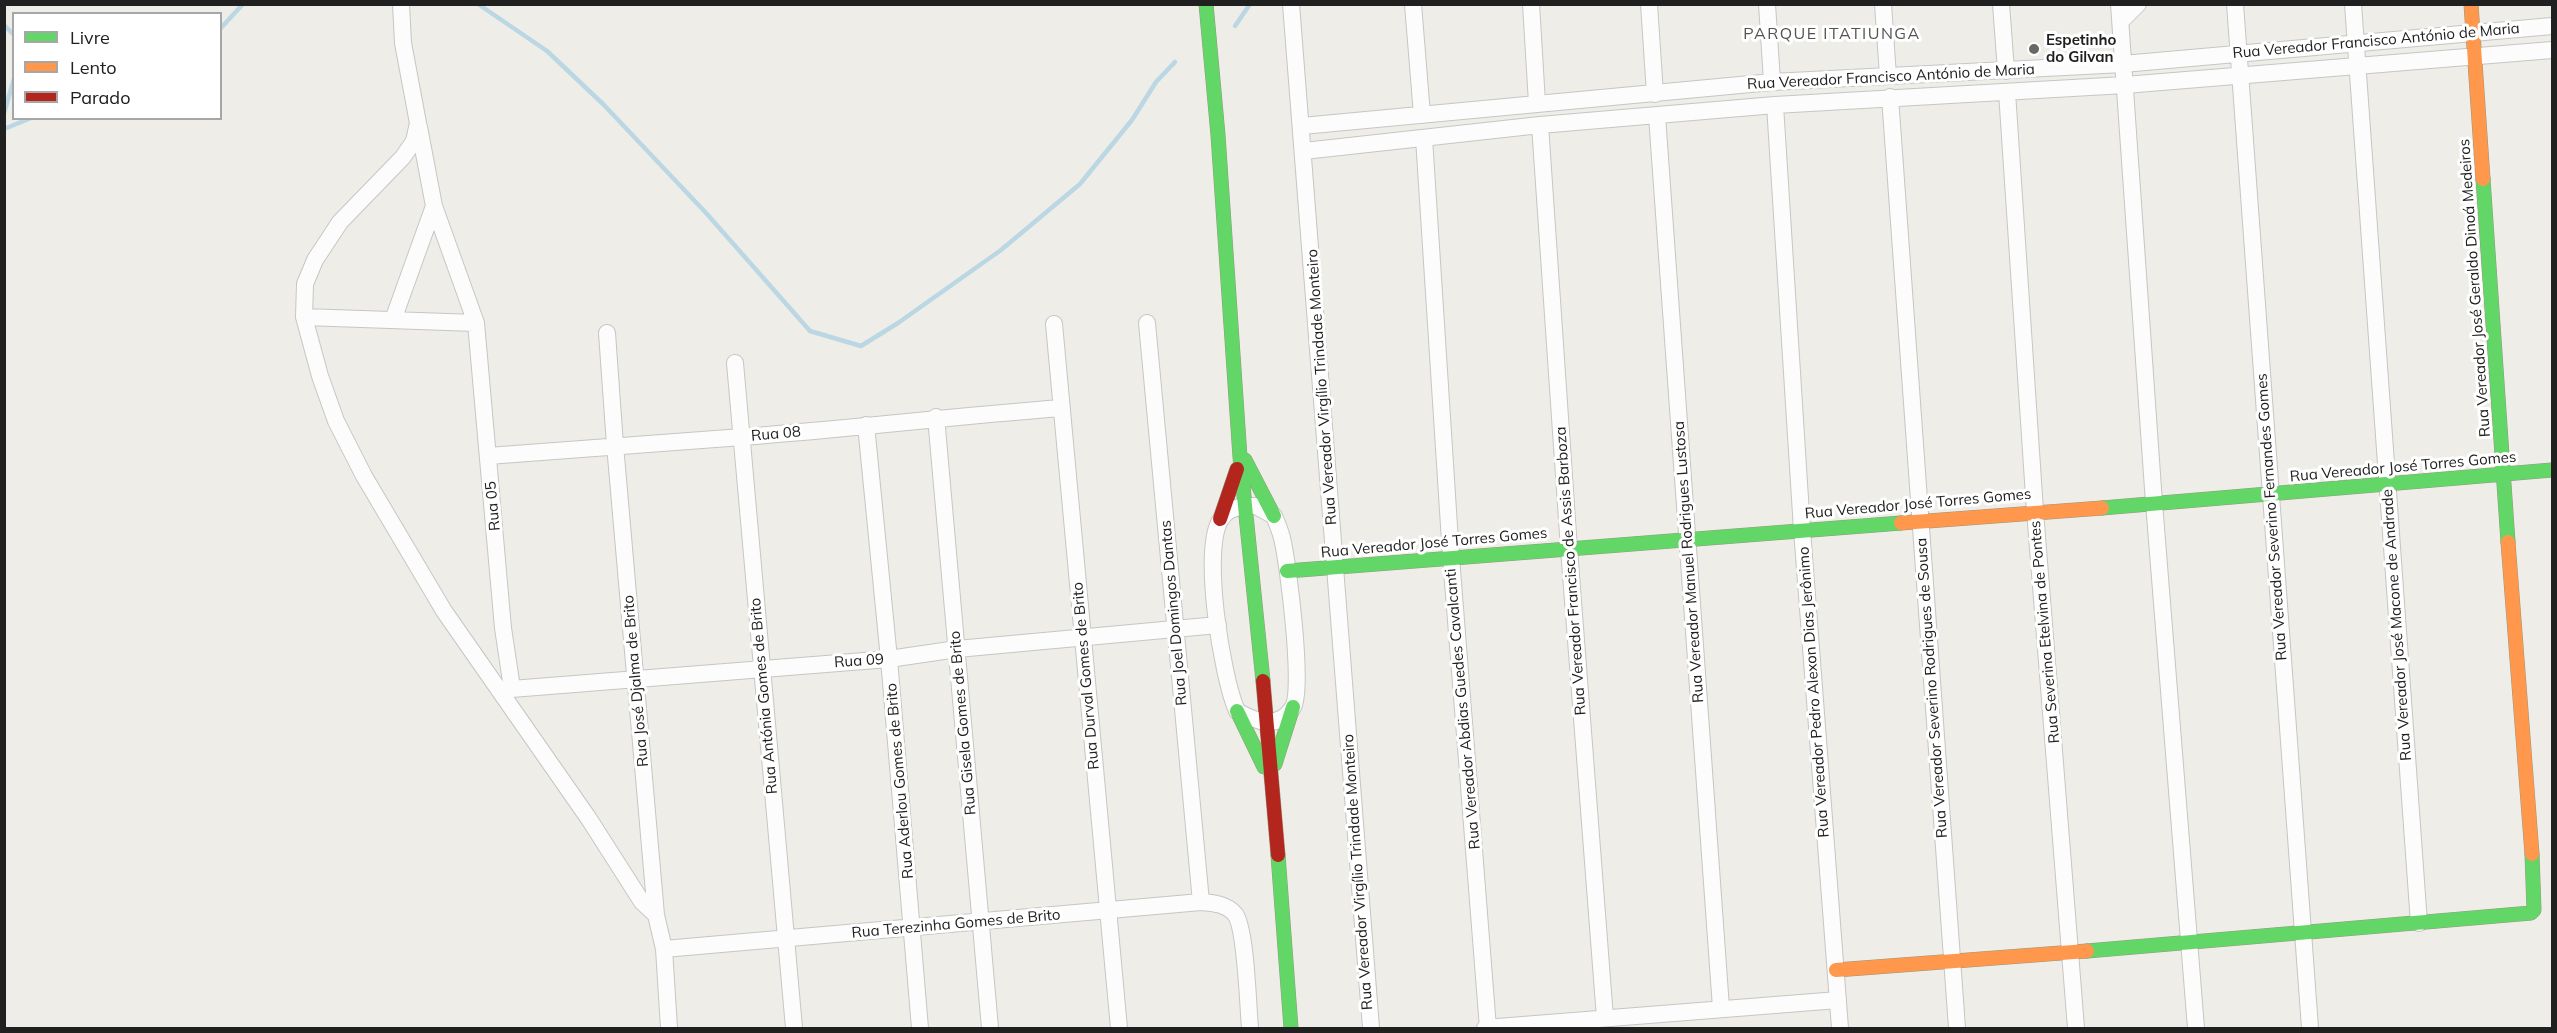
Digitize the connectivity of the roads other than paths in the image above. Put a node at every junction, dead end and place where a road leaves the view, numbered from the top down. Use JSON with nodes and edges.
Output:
{"nodes":[{"id":1,"x":401,"y":4,"type":"edge"},
{"id":2,"x":1206,"y":4,"type":"edge"},
{"id":3,"x":1291,"y":4,"type":"edge"},
{"id":4,"x":1413,"y":4,"type":"edge"},
{"id":5,"x":1531,"y":4,"type":"edge"},
{"id":6,"x":1649,"y":4,"type":"edge"},
{"id":7,"x":1767,"y":4,"type":"edge"},
{"id":8,"x":1883,"y":4,"type":"edge"},
{"id":9,"x":2001,"y":4,"type":"edge"},
{"id":10,"x":2138,"y":4,"type":"edge"},
{"id":11,"x":2235,"y":4,"type":"edge"},
{"id":12,"x":2353,"y":4,"type":"edge"},
{"id":13,"x":2471,"y":4,"type":"edge"},
{"id":14,"x":2120,"y":13,"type":"edge"},
{"id":15,"x":2553,"y":26,"type":"edge"},
{"id":16,"x":2474,"y":31,"type":"junction"},
{"id":17,"x":2355,"y":43,"type":"junction"},
{"id":18,"x":2553,"y":50,"type":"edge"},
{"id":19,"x":2239,"y":54,"type":"junction"},
{"id":20,"x":2476,"y":56,"type":"junction"},
{"id":21,"x":2123,"y":64,"type":"junction"},
{"id":22,"x":2358,"y":64,"type":"junction"},
{"id":23,"x":2006,"y":71,"type":"junction"},
{"id":24,"x":1888,"y":76,"type":"junction"},
{"id":25,"x":2241,"y":76,"type":"junction"},
{"id":26,"x":1772,"y":82,"type":"junction"},
{"id":27,"x":2125,"y":86,"type":"junction"},
{"id":28,"x":2007,"y":92,"type":"junction"},
{"id":29,"x":1655,"y":93,"type":"junction"},
{"id":30,"x":1890,"y":97,"type":"junction"},
{"id":31,"x":1537,"y":103,"type":"junction"},
{"id":32,"x":1775,"y":105,"type":"junction"},
{"id":33,"x":1422,"y":115,"type":"junction"},
{"id":34,"x":1657,"y":116,"type":"junction"},
{"id":35,"x":418,"y":123,"type":"junction"},
{"id":36,"x":1540,"y":125,"type":"junction"},
{"id":37,"x":1302,"y":126,"type":"junction"},
{"id":38,"x":1424,"y":138,"type":"junction"},
{"id":39,"x":1304,"y":152,"type":"junction"},
{"id":40,"x":434,"y":206,"type":"junction"},
{"id":41,"x":304,"y":317,"type":"junction"},
{"id":42,"x":393,"y":320,"type":"junction"},
{"id":43,"x":476,"y":323,"type":"junction"},
{"id":44,"x":1147,"y":323,"type":"dead end"},
{"id":45,"x":1054,"y":324,"type":"dead end"},
{"id":46,"x":607,"y":333,"type":"dead end"},
{"id":47,"x":735,"y":363,"type":"dead end"},
{"id":48,"x":1062,"y":408,"type":"junction"},
{"id":49,"x":936,"y":417,"type":"junction"},
{"id":50,"x":866,"y":425,"type":"junction"},
{"id":51,"x":741,"y":437,"type":"junction"},
{"id":52,"x":615,"y":445,"type":"junction"},
{"id":53,"x":1240,"y":454,"type":"junction"},
{"id":54,"x":488,"y":456,"type":"junction"},
{"id":55,"x":2553,"y":470,"type":"edge"},
{"id":56,"x":2503,"y":475,"type":"junction"},
{"id":57,"x":2386,"y":483,"type":"junction"},
{"id":58,"x":2271,"y":495,"type":"junction"},
{"id":59,"x":2154,"y":503,"type":"junction"},
{"id":60,"x":1244,"y":506,"type":"junction"},
{"id":61,"x":2035,"y":512,"type":"junction"},
{"id":62,"x":1274,"y":516,"type":"junction"},
{"id":63,"x":1220,"y":519,"type":"junction"},
{"id":64,"x":1920,"y":521,"type":"junction"},
{"id":65,"x":1802,"y":530,"type":"junction"},
{"id":66,"x":1687,"y":539,"type":"junction"},
{"id":67,"x":1569,"y":549,"type":"junction"},
{"id":68,"x":1451,"y":556,"type":"junction"},
{"id":69,"x":1335,"y":567,"type":"junction"},
{"id":70,"x":1287,"y":571,"type":"junction"},
{"id":71,"x":1218,"y":625,"type":"junction"},
{"id":72,"x":1175,"y":629,"type":"junction"},
{"id":73,"x":1081,"y":638,"type":"junction"},
{"id":74,"x":957,"y":649,"type":"junction"},
{"id":75,"x":890,"y":659,"type":"junction"},
{"id":76,"x":761,"y":668,"type":"junction"},
{"id":77,"x":635,"y":680,"type":"junction"},
{"id":78,"x":505,"y":689,"type":"junction"},
{"id":79,"x":1293,"y":707,"type":"junction"},
{"id":80,"x":1237,"y":711,"type":"junction"},
{"id":81,"x":1267,"y":723,"type":"junction"},
{"id":82,"x":1272,"y":779,"type":"junction"},
{"id":83,"x":1201,"y":902,"type":"junction"},
{"id":84,"x":1109,"y":911,"type":"junction"},
{"id":85,"x":656,"y":915,"type":"junction"},
{"id":86,"x":980,"y":921,"type":"junction"},
{"id":87,"x":2420,"y":923,"type":"junction"},
{"id":88,"x":912,"y":927,"type":"junction"},
{"id":89,"x":2303,"y":934,"type":"junction"},
{"id":90,"x":786,"y":940,"type":"junction"},
{"id":91,"x":2189,"y":942,"type":"junction"},
{"id":92,"x":664,"y":949,"type":"junction"},
{"id":93,"x":2070,"y":951,"type":"junction"},
{"id":94,"x":1952,"y":962,"type":"junction"},
{"id":95,"x":1836,"y":970,"type":"junction"},
{"id":96,"x":1838,"y":1000,"type":"junction"},
{"id":97,"x":1721,"y":1008,"type":"junction"},
{"id":98,"x":1605,"y":1018,"type":"junction"},
{"id":99,"x":1674,"y":1021,"type":"edge"},
{"id":100,"x":1370,"y":1025,"type":"edge"},
{"id":101,"x":1487,"y":1028,"type":"edge"},
{"id":102,"x":669,"y":1029,"type":"edge"},
{"id":103,"x":794,"y":1029,"type":"edge"},
{"id":104,"x":920,"y":1029,"type":"edge"},
{"id":105,"x":990,"y":1029,"type":"edge"},
{"id":106,"x":1119,"y":1029,"type":"edge"},
{"id":107,"x":1250,"y":1029,"type":"edge"},
{"id":108,"x":1291,"y":1029,"type":"edge"},
{"id":109,"x":1840,"y":1029,"type":"edge"},
{"id":110,"x":1957,"y":1029,"type":"edge"},
{"id":111,"x":2076,"y":1029,"type":"edge"},
{"id":112,"x":2196,"y":1029,"type":"edge"},
{"id":113,"x":2310,"y":1029,"type":"edge"}],
"edges":[{"from":1,"to":35,"type":"street","name":"Rua 05"},
{"from":2,"to":53,"type":"street"},
{"from":3,"to":37,"type":"street","name":"Rua Vereador Virgílio Trindade Monteiro"},
{"from":4,"to":33,"type":"street"},
{"from":5,"to":31,"type":"street"},
{"from":6,"to":29,"type":"street"},
{"from":7,"to":26,"type":"street"},
{"from":8,"to":24,"type":"street"},
{"from":9,"to":23,"type":"street"},
{"from":10,"to":14,"type":"street"},
{"from":11,"to":19,"type":"street","name":"Rua Vereador Severino Fernandes Gomes"},
{"from":12,"to":17,"type":"street","name":"Rua Vereador José Macone de Andrade"},
{"from":13,"to":16,"type":"street","name":"Rua Vereador José Geraldo Dinoá Medeiros"},
{"from":14,"to":21,"type":"street"},
{"from":15,"to":16,"type":"street","name":"Rua Vereador Francisco António de Maria"},
{"from":16,"to":17,"type":"street","name":"Rua Vereador Francisco António de Maria"},
{"from":16,"to":20,"type":"street","name":"Rua Vereador José Geraldo Dinoá Medeiros"},
{"from":17,"to":19,"type":"street","name":"Rua Vereador Francisco António de Maria"},
{"from":17,"to":22,"type":"street","name":"Rua Vereador José Macone de Andrade"},
{"from":18,"to":20,"type":"street"},
{"from":19,"to":21,"type":"street","name":"Rua Vereador Francisco António de Maria"},
{"from":19,"to":25,"type":"street","name":"Rua Vereador Severino Fernandes Gomes"},
{"from":20,"to":22,"type":"street"},
{"from":20,"to":56,"type":"street","name":"Rua Vereador José Geraldo Dinoá Medeiros"},
{"from":21,"to":23,"type":"street","name":"Rua Vereador Francisco António de Maria"},
{"from":21,"to":27,"type":"street"},
{"from":22,"to":25,"type":"street"},
{"from":22,"to":57,"type":"street","name":"Rua Vereador José Macone de Andrade"},
{"from":23,"to":24,"type":"street","name":"Rua Vereador Francisco António de Maria"},
{"from":24,"to":26,"type":"street","name":"Rua Vereador Francisco António de Maria"},
{"from":25,"to":27,"type":"street"},
{"from":25,"to":58,"type":"street","name":"Rua Vereador Severino Fernandes Gomes"},
{"from":26,"to":29,"type":"street","name":"Rua Vereador Francisco António de Maria"},
{"from":27,"to":28,"type":"street"},
{"from":27,"to":59,"type":"street"},
{"from":28,"to":30,"type":"street"},
{"from":28,"to":61,"type":"street","name":"Rua Severina Etelvina de Pontes"},
{"from":29,"to":31,"type":"street","name":"Rua Vereador Francisco António de Maria"},
{"from":30,"to":32,"type":"street"},
{"from":30,"to":64,"type":"street","name":"Rua Vereador Severino Rodrigues de Sousa"},
{"from":31,"to":33,"type":"street","name":"Rua Vereador Francisco António de Maria"},
{"from":32,"to":34,"type":"street"},
{"from":32,"to":65,"type":"street","name":"Rua Vereador Pedro Alexon Dias Jerônimo"},
{"from":33,"to":37,"type":"street","name":"Rua Vereador Francisco António de Maria"},
{"from":34,"to":36,"type":"street"},
{"from":34,"to":66,"type":"street","name":"Rua Vereador Manuel Rodrigues Lustosa"},
{"from":35,"to":40,"type":"street","name":"Rua 05"},
{"from":35,"to":41,"type":"street"},
{"from":36,"to":38,"type":"street"},
{"from":36,"to":67,"type":"street","name":"Rua Vereador Francisco de Assis Barboza"},
{"from":37,"to":39,"type":"street","name":"Rua Vereador Virgílio Trindade Monteiro"},
{"from":38,"to":39,"type":"street"},
{"from":38,"to":68,"type":"street","name":"Rua Vereador Abdias Guedes Cavalcanti"},
{"from":39,"to":69,"type":"street","name":"Rua Vereador Virgílio Trindade Monteiro"},
{"from":40,"to":42,"type":"street"},
{"from":40,"to":43,"type":"street","name":"Rua 05"},
{"from":41,"to":42,"type":"street"},
{"from":41,"to":78,"type":"street"},
{"from":42,"to":43,"type":"street"},
{"from":43,"to":54,"type":"street","name":"Rua 05"},
{"from":44,"to":72,"type":"street","name":"Rua Joel Domingos Dantas"},
{"from":45,"to":48,"type":"street","name":"Rua Durval Gomes de Brito"},
{"from":46,"to":52,"type":"street","name":"Rua José Djalma de Brito"},
{"from":47,"to":51,"type":"street","name":"Rua Antónia Gomes de Brito"},
{"from":48,"to":49,"type":"street","name":"Rua 08"},
{"from":48,"to":73,"type":"street","name":"Rua Durval Gomes de Brito"},
{"from":49,"to":50,"type":"street","name":"Rua 08"},
{"from":49,"to":74,"type":"street","name":"Rua Gisela Gomes de Brito"},
{"from":50,"to":51,"type":"street","name":"Rua 08"},
{"from":50,"to":75,"type":"street","name":"Rua Aderlou Gomes de Brito"},
{"from":51,"to":52,"type":"street","name":"Rua 08"},
{"from":51,"to":76,"type":"street","name":"Rua Antónia Gomes de Brito"},
{"from":52,"to":54,"type":"street","name":"Rua 08"},
{"from":52,"to":77,"type":"street","name":"Rua José Djalma de Brito"},
{"from":53,"to":60,"type":"street"},
{"from":53,"to":62,"type":"street"},
{"from":53,"to":63,"type":"street"},
{"from":54,"to":78,"type":"street","name":"Rua 05"},
{"from":55,"to":56,"type":"street","name":"Rua Vereador José Torres Gomes"},
{"from":56,"to":57,"type":"street","name":"Rua Vereador José Torres Gomes"},
{"from":56,"to":87,"type":"street","name":"Rua Vereador José Geraldo Dinoá Medeiros"},
{"from":57,"to":58,"type":"street","name":"Rua Vereador José Torres Gomes"},
{"from":57,"to":87,"type":"street","name":"Rua Vereador José Macone de Andrade"},
{"from":58,"to":59,"type":"street","name":"Rua Vereador José Torres Gomes"},
{"from":58,"to":89,"type":"street","name":"Rua Vereador Severino Fernandes Gomes"},
{"from":59,"to":61,"type":"street","name":"Rua Vereador José Torres Gomes"},
{"from":59,"to":91,"type":"street"},
{"from":60,"to":62,"type":"street"},
{"from":60,"to":63,"type":"street"},
{"from":60,"to":81,"type":"street"},
{"from":61,"to":64,"type":"street","name":"Rua Vereador José Torres Gomes"},
{"from":61,"to":93,"type":"street","name":"Rua Severina Etelvina de Pontes"},
{"from":62,"to":70,"type":"street"},
{"from":63,"to":71,"type":"street"},
{"from":64,"to":65,"type":"street","name":"Rua Vereador José Torres Gomes"},
{"from":64,"to":94,"type":"street","name":"Rua Vereador Severino Rodrigues de Sousa"},
{"from":65,"to":66,"type":"street","name":"Rua Vereador José Torres Gomes"},
{"from":65,"to":95,"type":"street","name":"Rua Vereador Pedro Alexon Dias Jerônimo"},
{"from":66,"to":67,"type":"street","name":"Rua Vereador José Torres Gomes"},
{"from":66,"to":97,"type":"street","name":"Rua Vereador Manuel Rodrigues Lustosa"},
{"from":67,"to":68,"type":"street","name":"Rua Vereador José Torres Gomes"},
{"from":67,"to":98,"type":"street","name":"Rua Vereador Francisco de Assis Barboza"},
{"from":68,"to":69,"type":"street","name":"Rua Vereador José Torres Gomes"},
{"from":68,"to":101,"type":"street","name":"Rua Vereador Abdias Guedes Cavalcanti"},
{"from":69,"to":70,"type":"street","name":"Rua Vereador José Torres Gomes"},
{"from":69,"to":100,"type":"street","name":"Rua Vereador Virgílio Trindade Monteiro"},
{"from":70,"to":79,"type":"street"},
{"from":71,"to":72,"type":"street","name":"Rua 09"},
{"from":71,"to":80,"type":"street"},
{"from":72,"to":73,"type":"street","name":"Rua 09"},
{"from":72,"to":83,"type":"street","name":"Rua Joel Domingos Dantas"},
{"from":73,"to":74,"type":"street","name":"Rua 09"},
{"from":73,"to":84,"type":"street","name":"Rua Durval Gomes de Brito"},
{"from":74,"to":75,"type":"street","name":"Rua 09"},
{"from":74,"to":86,"type":"street","name":"Rua Gisela Gomes de Brito"},
{"from":75,"to":76,"type":"street","name":"Rua 09"},
{"from":75,"to":88,"type":"street","name":"Rua Aderlou Gomes de Brito"},
{"from":76,"to":77,"type":"street","name":"Rua 09"},
{"from":76,"to":90,"type":"street","name":"Rua Antónia Gomes de Brito"},
{"from":77,"to":78,"type":"street","name":"Rua 09"},
{"from":77,"to":85,"type":"street","name":"Rua José Djalma de Brito"},
{"from":78,"to":85,"type":"street"},
{"from":79,"to":81,"type":"street"},
{"from":79,"to":82,"type":"street"},
{"from":80,"to":81,"type":"street"},
{"from":80,"to":82,"type":"street"},
{"from":81,"to":82,"type":"street"},
{"from":82,"to":108,"type":"street"},
{"from":83,"to":84,"type":"street","name":"Rua Terezinha Gomes de Brito"},
{"from":83,"to":107,"type":"street","name":"Rua Terezinha Gomes de Brito"},
{"from":84,"to":86,"type":"street","name":"Rua Terezinha Gomes de Brito"},
{"from":84,"to":106,"type":"street","name":"Rua Durval Gomes de Brito"},
{"from":85,"to":92,"type":"street","name":"Rua José Djalma de Brito"},
{"from":86,"to":88,"type":"street","name":"Rua Terezinha Gomes de Brito"},
{"from":86,"to":105,"type":"street","name":"Rua Gisela Gomes de Brito"},
{"from":87,"to":89,"type":"street"},
{"from":88,"to":90,"type":"street","name":"Rua Terezinha Gomes de Brito"},
{"from":88,"to":104,"type":"street","name":"Rua Aderlou Gomes de Brito"},
{"from":89,"to":91,"type":"street"},
{"from":89,"to":113,"type":"street","name":"Rua Vereador Severino Fernandes Gomes"},
{"from":90,"to":92,"type":"street","name":"Rua Terezinha Gomes de Brito"},
{"from":90,"to":103,"type":"street","name":"Rua Antónia Gomes de Brito"},
{"from":91,"to":93,"type":"street"},
{"from":91,"to":112,"type":"street"},
{"from":92,"to":102,"type":"street","name":"Rua José Djalma de Brito"},
{"from":93,"to":94,"type":"street"},
{"from":93,"to":111,"type":"street","name":"Rua Severina Etelvina de Pontes"},
{"from":94,"to":95,"type":"street"},
{"from":94,"to":110,"type":"street","name":"Rua Vereador Severino Rodrigues de Sousa"},
{"from":95,"to":96,"type":"street","name":"Rua Vereador Pedro Alexon Dias Jerônimo"},
{"from":96,"to":97,"type":"street"},
{"from":96,"to":109,"type":"street","name":"Rua Vereador Pedro Alexon Dias Jerônimo"},
{"from":97,"to":99,"type":"street"},
{"from":98,"to":99,"type":"street"},
{"from":98,"to":101,"type":"street"}]}
